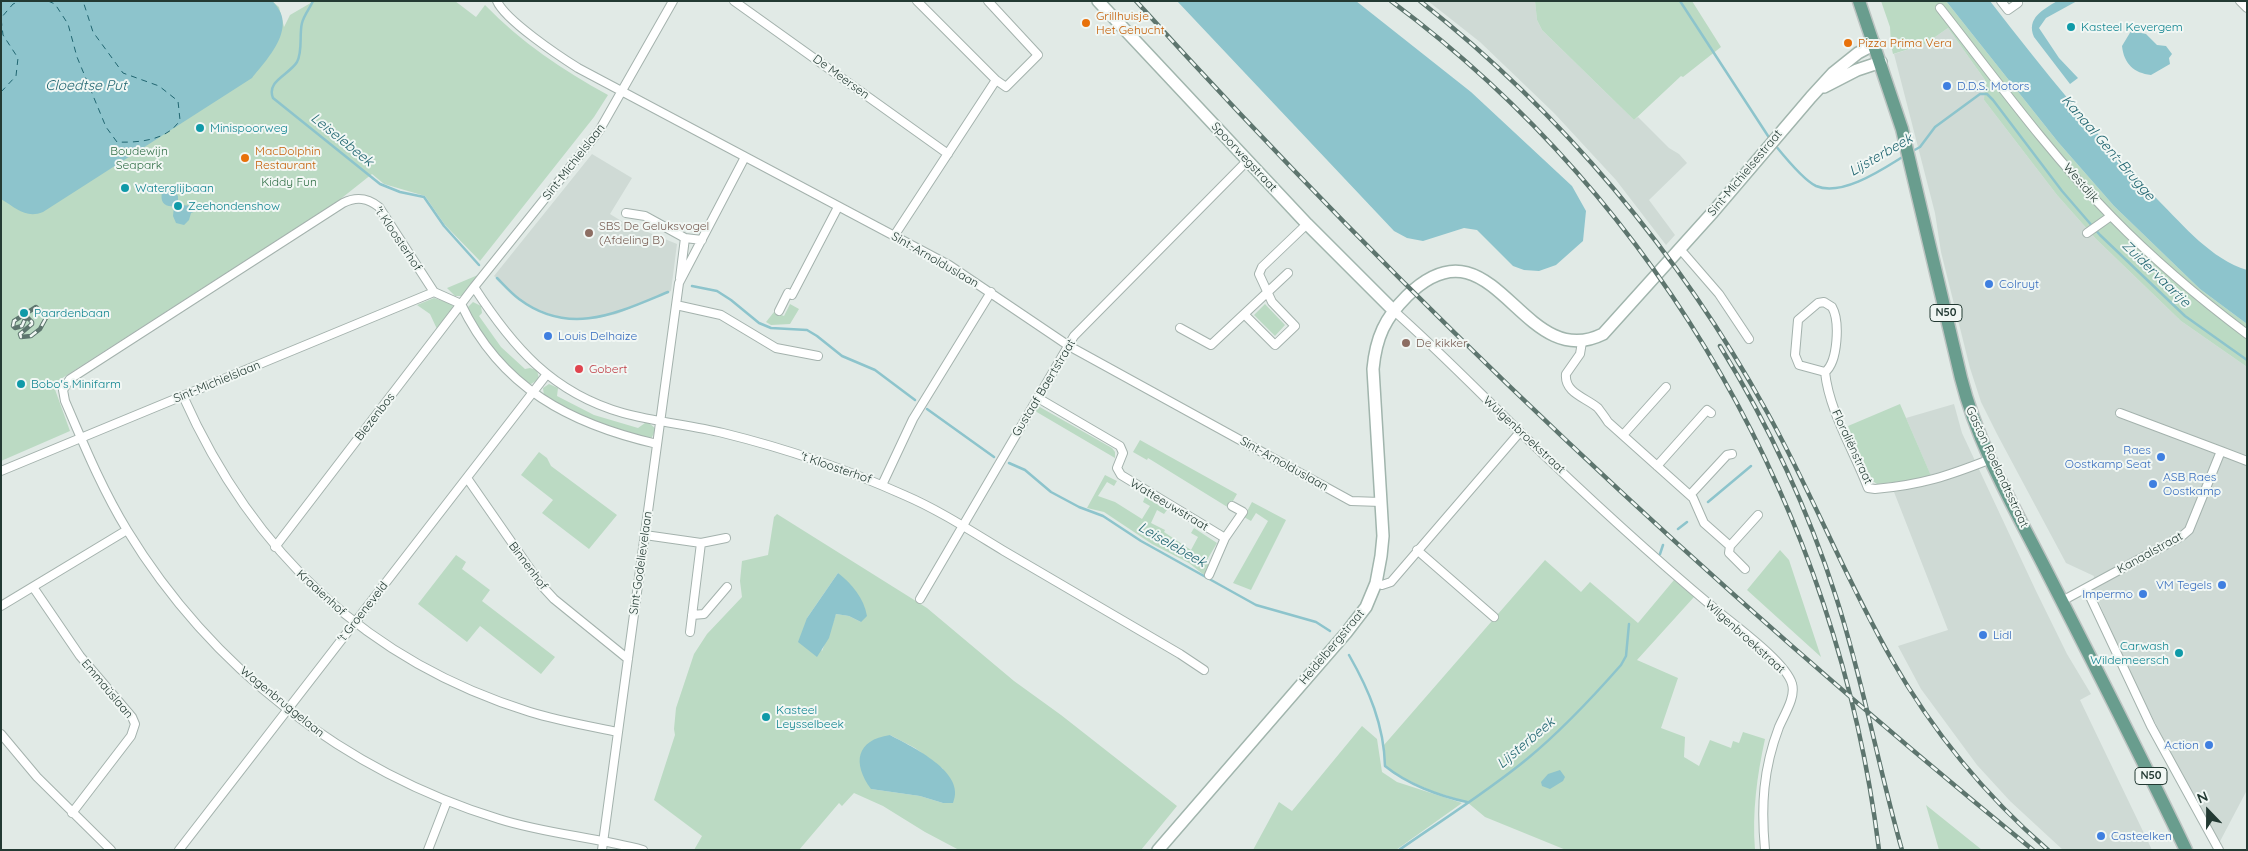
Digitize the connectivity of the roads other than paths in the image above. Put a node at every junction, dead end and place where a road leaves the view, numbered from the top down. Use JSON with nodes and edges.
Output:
{"nodes":[{"id":1,"x":496,"y":1,"type":"edge"},
{"id":2,"x":673,"y":1,"type":"edge"},
{"id":3,"x":734,"y":1,"type":"edge"},
{"id":4,"x":917,"y":1,"type":"edge"},
{"id":5,"x":988,"y":1,"type":"edge"},
{"id":6,"x":1098,"y":1,"type":"edge"},
{"id":7,"x":1859,"y":1,"type":"edge"},
{"id":8,"x":2002,"y":1,"type":"edge"},
{"id":9,"x":2240,"y":1,"type":"edge"},
{"id":10,"x":2018,"y":3,"type":"dead end"},
{"id":11,"x":1940,"y":8,"type":"dead end"},
{"id":12,"x":2247,"y":8,"type":"edge"},
{"id":13,"x":1875,"y":44,"type":"junction"},
{"id":14,"x":1881,"y":62,"type":"junction"},
{"id":15,"x":996,"y":80,"type":"junction"},
{"id":16,"x":622,"y":92,"type":"junction"},
{"id":17,"x":1810,"y":96,"type":"junction"},
{"id":18,"x":948,"y":154,"type":"junction"},
{"id":19,"x":745,"y":157,"type":"junction"},
{"id":20,"x":1247,"y":161,"type":"junction"},
{"id":21,"x":838,"y":207,"type":"junction"},
{"id":22,"x":626,"y":213,"type":"dead end"},
{"id":23,"x":2110,"y":216,"type":"junction"},
{"id":24,"x":1307,"y":224,"type":"junction"},
{"id":25,"x":2088,"y":232,"type":"dead end"},
{"id":26,"x":894,"y":236,"type":"junction"},
{"id":27,"x":685,"y":238,"type":"junction"},
{"id":28,"x":702,"y":240,"type":"junction"},
{"id":29,"x":1680,"y":249,"type":"junction"},
{"id":30,"x":1288,"y":272,"type":"dead end"},
{"id":31,"x":679,"y":283,"type":"junction"},
{"id":32,"x":474,"y":287,"type":"junction"},
{"id":33,"x":434,"y":292,"type":"junction"},
{"id":34,"x":990,"y":292,"type":"junction"},
{"id":35,"x":1268,"y":292,"type":"junction"},
{"id":36,"x":461,"y":304,"type":"junction"},
{"id":37,"x":676,"y":305,"type":"junction"},
{"id":38,"x":1393,"y":310,"type":"junction"},
{"id":39,"x":779,"y":312,"type":"dead end"},
{"id":40,"x":1244,"y":314,"type":"junction"},
{"id":41,"x":1180,"y":328,"type":"dead end"},
{"id":42,"x":2247,"y":334,"type":"edge"},
{"id":43,"x":1749,"y":339,"type":"dead end"},
{"id":44,"x":1582,"y":342,"type":"junction"},
{"id":45,"x":1069,"y":346,"type":"junction"},
{"id":46,"x":818,"y":356,"type":"dead end"},
{"id":47,"x":1825,"y":372,"type":"junction"},
{"id":48,"x":547,"y":374,"type":"junction"},
{"id":49,"x":1666,"y":387,"type":"dead end"},
{"id":50,"x":533,"y":392,"type":"junction"},
{"id":51,"x":182,"y":396,"type":"junction"},
{"id":52,"x":1038,"y":398,"type":"junction"},
{"id":53,"x":2120,"y":412,"type":"dead end"},
{"id":54,"x":1711,"y":413,"type":"dead end"},
{"id":55,"x":660,"y":422,"type":"junction"},
{"id":56,"x":1520,"y":432,"type":"junction"},
{"id":57,"x":1623,"y":435,"type":"junction"},
{"id":58,"x":80,"y":437,"type":"junction"},
{"id":59,"x":657,"y":444,"type":"junction"},
{"id":60,"x":2221,"y":451,"type":"junction"},
{"id":61,"x":1732,"y":454,"type":"dead end"},
{"id":62,"x":1990,"y":458,"type":"junction"},
{"id":63,"x":2247,"y":462,"type":"edge"},
{"id":64,"x":1657,"y":466,"type":"junction"},
{"id":65,"x":1,"y":471,"type":"edge"},
{"id":66,"x":468,"y":478,"type":"junction"},
{"id":67,"x":882,"y":485,"type":"junction"},
{"id":68,"x":1690,"y":495,"type":"junction"},
{"id":69,"x":1381,"y":502,"type":"junction"},
{"id":70,"x":1232,"y":506,"type":"dead end"},
{"id":71,"x":1758,"y":515,"type":"dead end"},
{"id":72,"x":963,"y":526,"type":"junction"},
{"id":73,"x":127,"y":530,"type":"junction"},
{"id":74,"x":645,"y":535,"type":"junction"},
{"id":75,"x":726,"y":538,"type":"dead end"},
{"id":76,"x":1225,"y":538,"type":"junction"},
{"id":77,"x":700,"y":543,"type":"junction"},
{"id":78,"x":1730,"y":546,"type":"junction"},
{"id":79,"x":275,"y":547,"type":"junction"},
{"id":80,"x":1417,"y":550,"type":"junction"},
{"id":81,"x":1657,"y":558,"type":"joint"},
{"id":82,"x":1745,"y":569,"type":"dead end"},
{"id":83,"x":1209,"y":575,"type":"dead end"},
{"id":84,"x":1376,"y":583,"type":"junction"},
{"id":85,"x":33,"y":587,"type":"junction"},
{"id":86,"x":727,"y":587,"type":"dead end"},
{"id":87,"x":2086,"y":588,"type":"junction"},
{"id":88,"x":920,"y":599,"type":"dead end"},
{"id":89,"x":2062,"y":601,"type":"junction"},
{"id":90,"x":1,"y":606,"type":"edge"},
{"id":91,"x":692,"y":615,"type":"junction"},
{"id":92,"x":1494,"y":617,"type":"dead end"},
{"id":93,"x":355,"y":623,"type":"junction"},
{"id":94,"x":690,"y":632,"type":"dead end"},
{"id":95,"x":628,"y":659,"type":"junction"},
{"id":96,"x":1204,"y":670,"type":"dead end"},
{"id":97,"x":288,"y":710,"type":"junction"},
{"id":98,"x":618,"y":732,"type":"junction"},
{"id":99,"x":1,"y":734,"type":"edge"},
{"id":100,"x":447,"y":801,"type":"junction"},
{"id":101,"x":72,"y":813,"type":"junction"},
{"id":102,"x":603,"y":846,"type":"edge"},
{"id":103,"x":111,"y":850,"type":"edge"},
{"id":104,"x":179,"y":850,"type":"edge"},
{"id":105,"x":428,"y":850,"type":"edge"},
{"id":106,"x":643,"y":850,"type":"edge"},
{"id":107,"x":1158,"y":850,"type":"edge"},
{"id":108,"x":1765,"y":850,"type":"edge"},
{"id":109,"x":2186,"y":850,"type":"edge"},
{"id":110,"x":2219,"y":850,"type":"edge"}],
"edges":[{"from":1,"to":16,"type":"street","name":"Sint-Arnolduslaan"},
{"from":2,"to":16,"type":"street","name":"Sint-Michielslaan"},
{"from":3,"to":18,"type":"street","name":"De Meersen"},
{"from":4,"to":15,"type":"street"},
{"from":5,"to":15,"type":"street"},
{"from":6,"to":20,"type":"main road","name":"Spoorwegstraat"},
{"from":7,"to":13,"type":"main road","name":"Gaston Roelandtsstraat","number":"N50"},
{"from":8,"to":10,"type":"street"},
{"from":9,"to":12,"type":"street"},
{"from":11,"to":23,"type":"street","name":"Westdijk"},
{"from":13,"to":14,"type":"main road","name":"Gaston Roelandtsstraat","number":"N50"},
{"from":13,"to":17,"type":"main road","name":"Sint-Michielsestraat"},
{"from":14,"to":17,"type":"main road","name":"Sint-Michielsestraat"},
{"from":14,"to":62,"type":"main road","name":"Gaston Roelandtsstraat","number":"N50"},
{"from":15,"to":18,"type":"street"},
{"from":16,"to":19,"type":"street","name":"Sint-Arnolduslaan"},
{"from":16,"to":32,"type":"street","name":"Sint-Michielslaan"},
{"from":17,"to":29,"type":"main road","name":"Sint-Michielsestraat"},
{"from":18,"to":26,"type":"street"},
{"from":19,"to":21,"type":"street","name":"Sint-Arnolduslaan"},
{"from":19,"to":28,"type":"street","name":"Sint-Godelievelaan"},
{"from":20,"to":24,"type":"main road","name":"Spoorwegstraat"},
{"from":20,"to":45,"type":"street","name":"Gustaaf Baertstraat"},
{"from":21,"to":26,"type":"street","name":"Sint-Arnolduslaan"},
{"from":21,"to":39,"type":"street"},
{"from":22,"to":27,"type":"street"},
{"from":23,"to":25,"type":"street"},
{"from":23,"to":42,"type":"street","name":"Westdijk"},
{"from":24,"to":35,"type":"street"},
{"from":24,"to":38,"type":"main road","name":"Spoorwegstraat"},
{"from":26,"to":34,"type":"street","name":"Sint-Arnolduslaan"},
{"from":27,"to":28,"type":"street"},
{"from":27,"to":31,"type":"street","name":"Sint-Godelievelaan"},
{"from":28,"to":31,"type":"street","name":"Sint-Godelievelaan"},
{"from":29,"to":43,"type":"street"},
{"from":29,"to":44,"type":"main road","name":"Sint-Michielsestraat"},
{"from":30,"to":35,"type":"street"},
{"from":31,"to":37,"type":"street","name":"Sint-Godelievelaan"},
{"from":32,"to":36,"type":"street","name":"Biezenbos"},
{"from":32,"to":48,"type":"street","name":"'t Kloosterhof"},
{"from":33,"to":36,"type":"street"},
{"from":33,"to":51,"type":"street","name":"Sint-Michielslaan"},
{"from":33,"to":58,"type":"street","name":"'t Kloosterhof"},
{"from":34,"to":45,"type":"street","name":"Sint-Arnolduslaan"},
{"from":34,"to":67,"type":"street"},
{"from":35,"to":40,"type":"street"},
{"from":35,"to":40,"type":"street"},
{"from":36,"to":50,"type":"street"},
{"from":36,"to":79,"type":"street","name":"Biezenbos"},
{"from":37,"to":46,"type":"street"},
{"from":37,"to":55,"type":"street","name":"Sint-Godelievelaan"},
{"from":38,"to":44,"type":"main road"},
{"from":38,"to":56,"type":"street","name":"Wulgenbroekstraat"},
{"from":38,"to":69,"type":"main road","name":"Heidelbergstraat"},
{"from":40,"to":41,"type":"street"},
{"from":44,"to":57,"type":"street"},
{"from":45,"to":52,"type":"street","name":"Gustaaf Baertstraat"},
{"from":45,"to":69,"type":"street","name":"Sint-Arnolduslaan"},
{"from":47,"to":47,"type":"street"},
{"from":47,"to":62,"type":"street","name":"Floraliënstraat"},
{"from":48,"to":50,"type":"street","name":"'t Groeneveld"},
{"from":48,"to":55,"type":"street","name":"'t Kloosterhof"},
{"from":49,"to":57,"type":"street"},
{"from":50,"to":59,"type":"street"},
{"from":50,"to":66,"type":"street","name":"'t Groeneveld"},
{"from":51,"to":58,"type":"street","name":"Sint-Michielslaan"},
{"from":51,"to":79,"type":"street","name":"Kraaienhof"},
{"from":52,"to":72,"type":"street","name":"Gustaaf Baertstraat"},
{"from":52,"to":76,"type":"street","name":"Watteeuwstraat"},
{"from":53,"to":60,"type":"street"},
{"from":54,"to":64,"type":"street"},
{"from":55,"to":59,"type":"street","name":"Sint-Godelievelaan"},
{"from":55,"to":67,"type":"street","name":"'t Kloosterhof"},
{"from":56,"to":80,"type":"street"},
{"from":56,"to":81,"type":"street","name":"Wulgenbroekstraat"},
{"from":57,"to":64,"type":"street"},
{"from":58,"to":65,"type":"street","name":"Sint-Michielslaan"},
{"from":58,"to":73,"type":"street","name":"Wagenbruggelaan"},
{"from":59,"to":74,"type":"street","name":"Sint-Godelievelaan"},
{"from":60,"to":63,"type":"street"},
{"from":60,"to":87,"type":"street","name":"Kanaalstraat"},
{"from":61,"to":68,"type":"street"},
{"from":62,"to":89,"type":"main road","name":"Gaston Roelandtsstraat","number":"N50"},
{"from":64,"to":68,"type":"street"},
{"from":66,"to":93,"type":"street","name":"'t Groeneveld"},
{"from":66,"to":95,"type":"street","name":"Binnenhof"},
{"from":67,"to":72,"type":"street","name":"'t Kloosterhof"},
{"from":68,"to":78,"type":"street"},
{"from":69,"to":84,"type":"main road","name":"Heidelbergstraat"},
{"from":70,"to":76,"type":"street"},
{"from":71,"to":78,"type":"street"},
{"from":72,"to":88,"type":"street","name":"Gustaaf Baertstraat"},
{"from":72,"to":96,"type":"street","name":"'t Kloosterhof"},
{"from":73,"to":85,"type":"street"},
{"from":73,"to":97,"type":"street","name":"Wagenbruggelaan"},
{"from":74,"to":77,"type":"street"},
{"from":74,"to":95,"type":"street","name":"Sint-Godelievelaan"},
{"from":75,"to":77,"type":"street"},
{"from":76,"to":83,"type":"street"},
{"from":77,"to":91,"type":"street"},
{"from":78,"to":82,"type":"street"},
{"from":79,"to":93,"type":"street","name":"Kraaienhof"},
{"from":80,"to":84,"type":"street"},
{"from":80,"to":92,"type":"street"},
{"from":81,"to":108,"type":"street","name":"Wilgenbroekstraat"},
{"from":84,"to":107,"type":"main road","name":"Heidelbergstraat"},
{"from":85,"to":90,"type":"street"},
{"from":85,"to":101,"type":"street","name":"Emmaüslaan"},
{"from":86,"to":91,"type":"street"},
{"from":87,"to":89,"type":"street","name":"Kanaalstraat"},
{"from":87,"to":110,"type":"street"},
{"from":89,"to":109,"type":"main road","name":"Gaston Roelandtsstraat","number":"N50"},
{"from":91,"to":94,"type":"street"},
{"from":93,"to":97,"type":"street","name":"'t Groeneveld"},
{"from":93,"to":98,"type":"street","name":"Kraaienhof"},
{"from":95,"to":98,"type":"street","name":"Sint-Godelievelaan"},
{"from":97,"to":100,"type":"street","name":"Wagenbruggelaan"},
{"from":97,"to":104,"type":"street","name":"'t Groeneveld"},
{"from":98,"to":102,"type":"street","name":"Sint-Godelievelaan"},
{"from":99,"to":101,"type":"street"},
{"from":100,"to":102,"type":"street","name":"Wagenbruggelaan"},
{"from":100,"to":105,"type":"street"},
{"from":101,"to":103,"type":"street"},
{"from":102,"to":106,"type":"street","name":"Wagenbruggelaan"}]}
